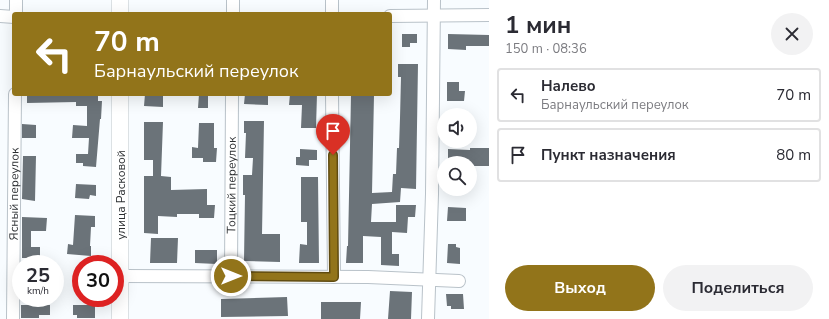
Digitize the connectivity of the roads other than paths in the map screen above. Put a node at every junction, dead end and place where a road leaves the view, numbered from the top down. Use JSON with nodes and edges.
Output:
{"nodes":[{"id":1,"x":16,"y":0,"type":"edge"},
{"id":2,"x":120,"y":0,"type":"edge"},
{"id":3,"x":233,"y":0,"type":"edge"},
{"id":4,"x":332,"y":0,"type":"edge"},
{"id":5,"x":434,"y":0,"type":"edge"},
{"id":6,"x":16,"y":12,"type":"edge"},
{"id":7,"x":120,"y":12,"type":"edge"},
{"id":8,"x":233,"y":12,"type":"edge"},
{"id":9,"x":332,"y":12,"type":"edge"},
{"id":10,"x":489,"y":15,"type":"edge"},
{"id":11,"x":0,"y":16,"type":"edge"},
{"id":12,"x":12,"y":16,"type":"edge"},
{"id":13,"x":392,"y":16,"type":"edge"},
{"id":14,"x":434,"y":16,"type":"junction"},
{"id":15,"x":15,"y":96,"type":"edge"},
{"id":16,"x":120,"y":96,"type":"edge"},
{"id":17,"x":232,"y":96,"type":"edge"},
{"id":18,"x":332,"y":96,"type":"edge"},
{"id":19,"x":121,"y":255,"type":"edge"},
{"id":20,"x":124,"y":276,"type":"edge"},
{"id":21,"x":231,"y":276,"type":"junction"},
{"id":22,"x":334,"y":277,"type":"junction"},
{"id":23,"x":429,"y":279,"type":"junction"},
{"id":24,"x":459,"y":281,"type":"dead end"},
{"id":25,"x":120,"y":307,"type":"edge"},
{"id":26,"x":13,"y":319,"type":"edge"},
{"id":27,"x":120,"y":319,"type":"edge"},
{"id":28,"x":428,"y":319,"type":"edge"}],
"edges":[{"from":1,"to":6,"type":"street"},
{"from":2,"to":7,"type":"street"},
{"from":3,"to":8,"type":"street"},
{"from":4,"to":9,"type":"street"},
{"from":5,"to":14,"type":"street"},
{"from":10,"to":14,"type":"street"},
{"from":11,"to":12,"type":"street"},
{"from":13,"to":14,"type":"street"},
{"from":14,"to":23,"type":"street"},
{"from":15,"to":26,"type":"street","name":"Ясный переулок"},
{"from":16,"to":19,"type":"street","name":"улица Расковой"},
{"from":17,"to":21,"type":"street","name":"Тоцкий переулок"},
{"from":18,"to":22,"type":"street"},
{"from":20,"to":21,"type":"street"},
{"from":21,"to":22,"type":"street"},
{"from":22,"to":23,"type":"street"},
{"from":23,"to":24,"type":"street"},
{"from":23,"to":28,"type":"street"},
{"from":25,"to":27,"type":"street","name":"улица Расковой"}]}
